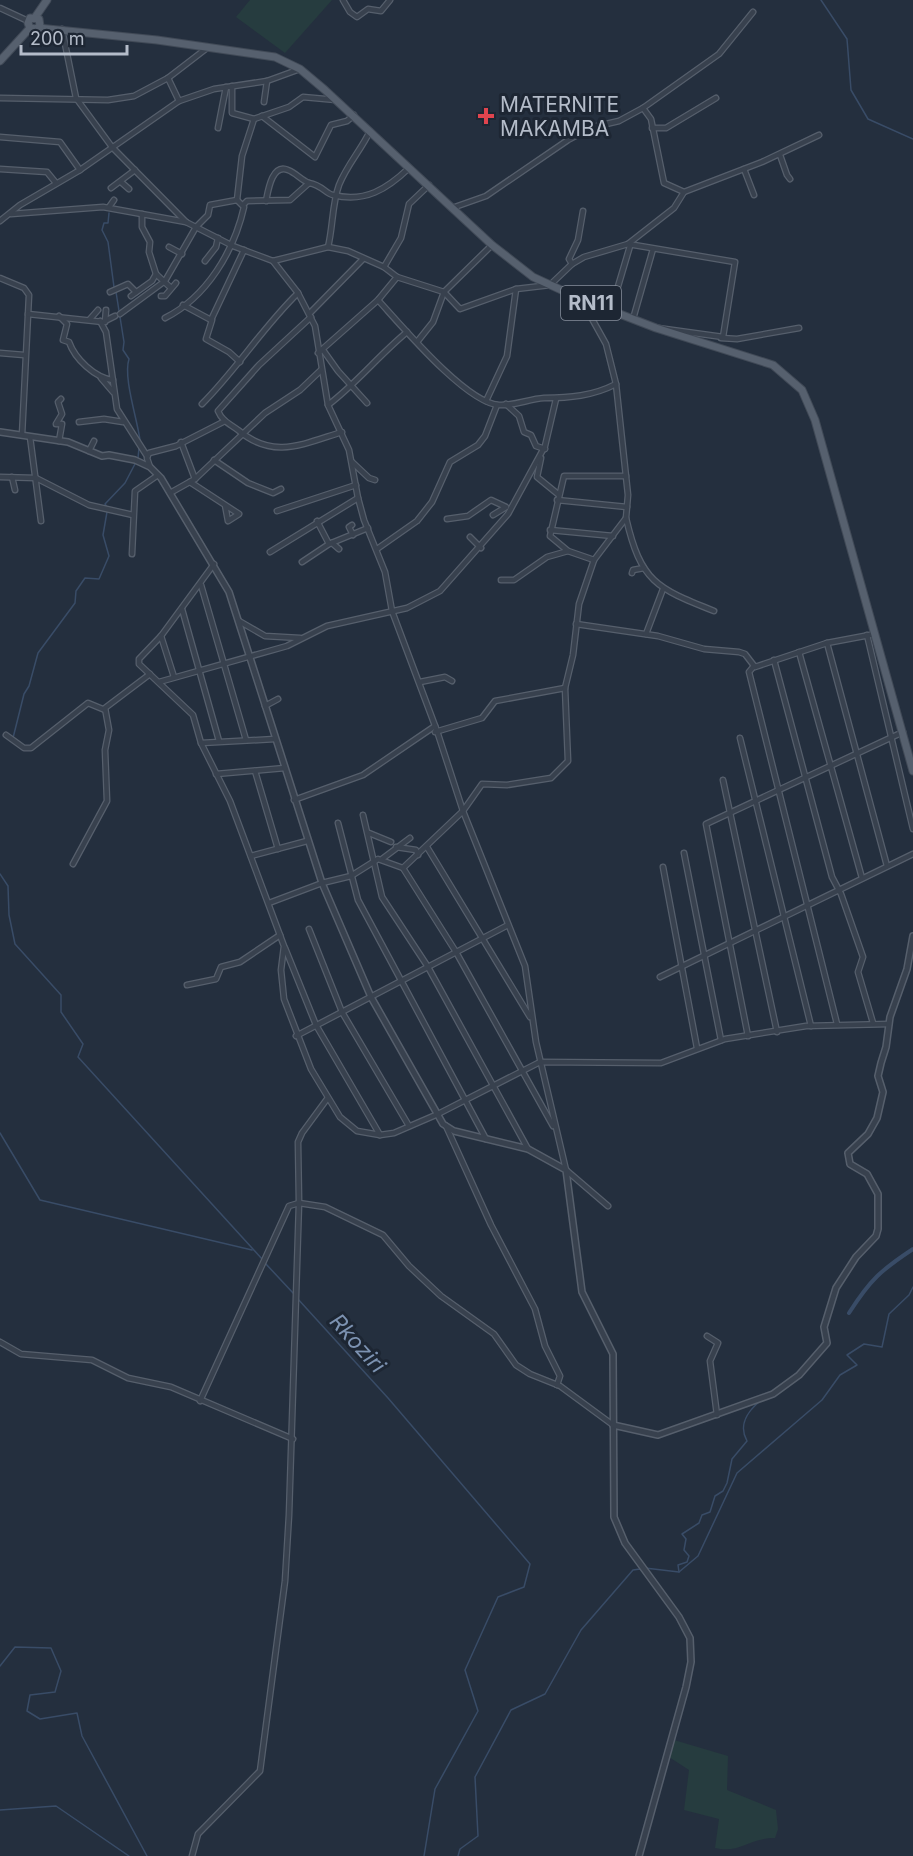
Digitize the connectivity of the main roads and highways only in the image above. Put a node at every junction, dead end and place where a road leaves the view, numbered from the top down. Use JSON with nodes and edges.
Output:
{"nodes":[{"id":1,"x":47,"y":0,"type":"edge"},
{"id":2,"x":35,"y":23,"type":"junction"},
{"id":3,"x":0,"y":61,"type":"edge"},
{"id":4,"x":913,"y":771,"type":"edge"}],
"edges":[{"from":1,"to":2,"type":"main road"},
{"from":2,"to":3,"type":"main road"},
{"from":2,"to":4,"type":"main road","number":"RN11"}]}
